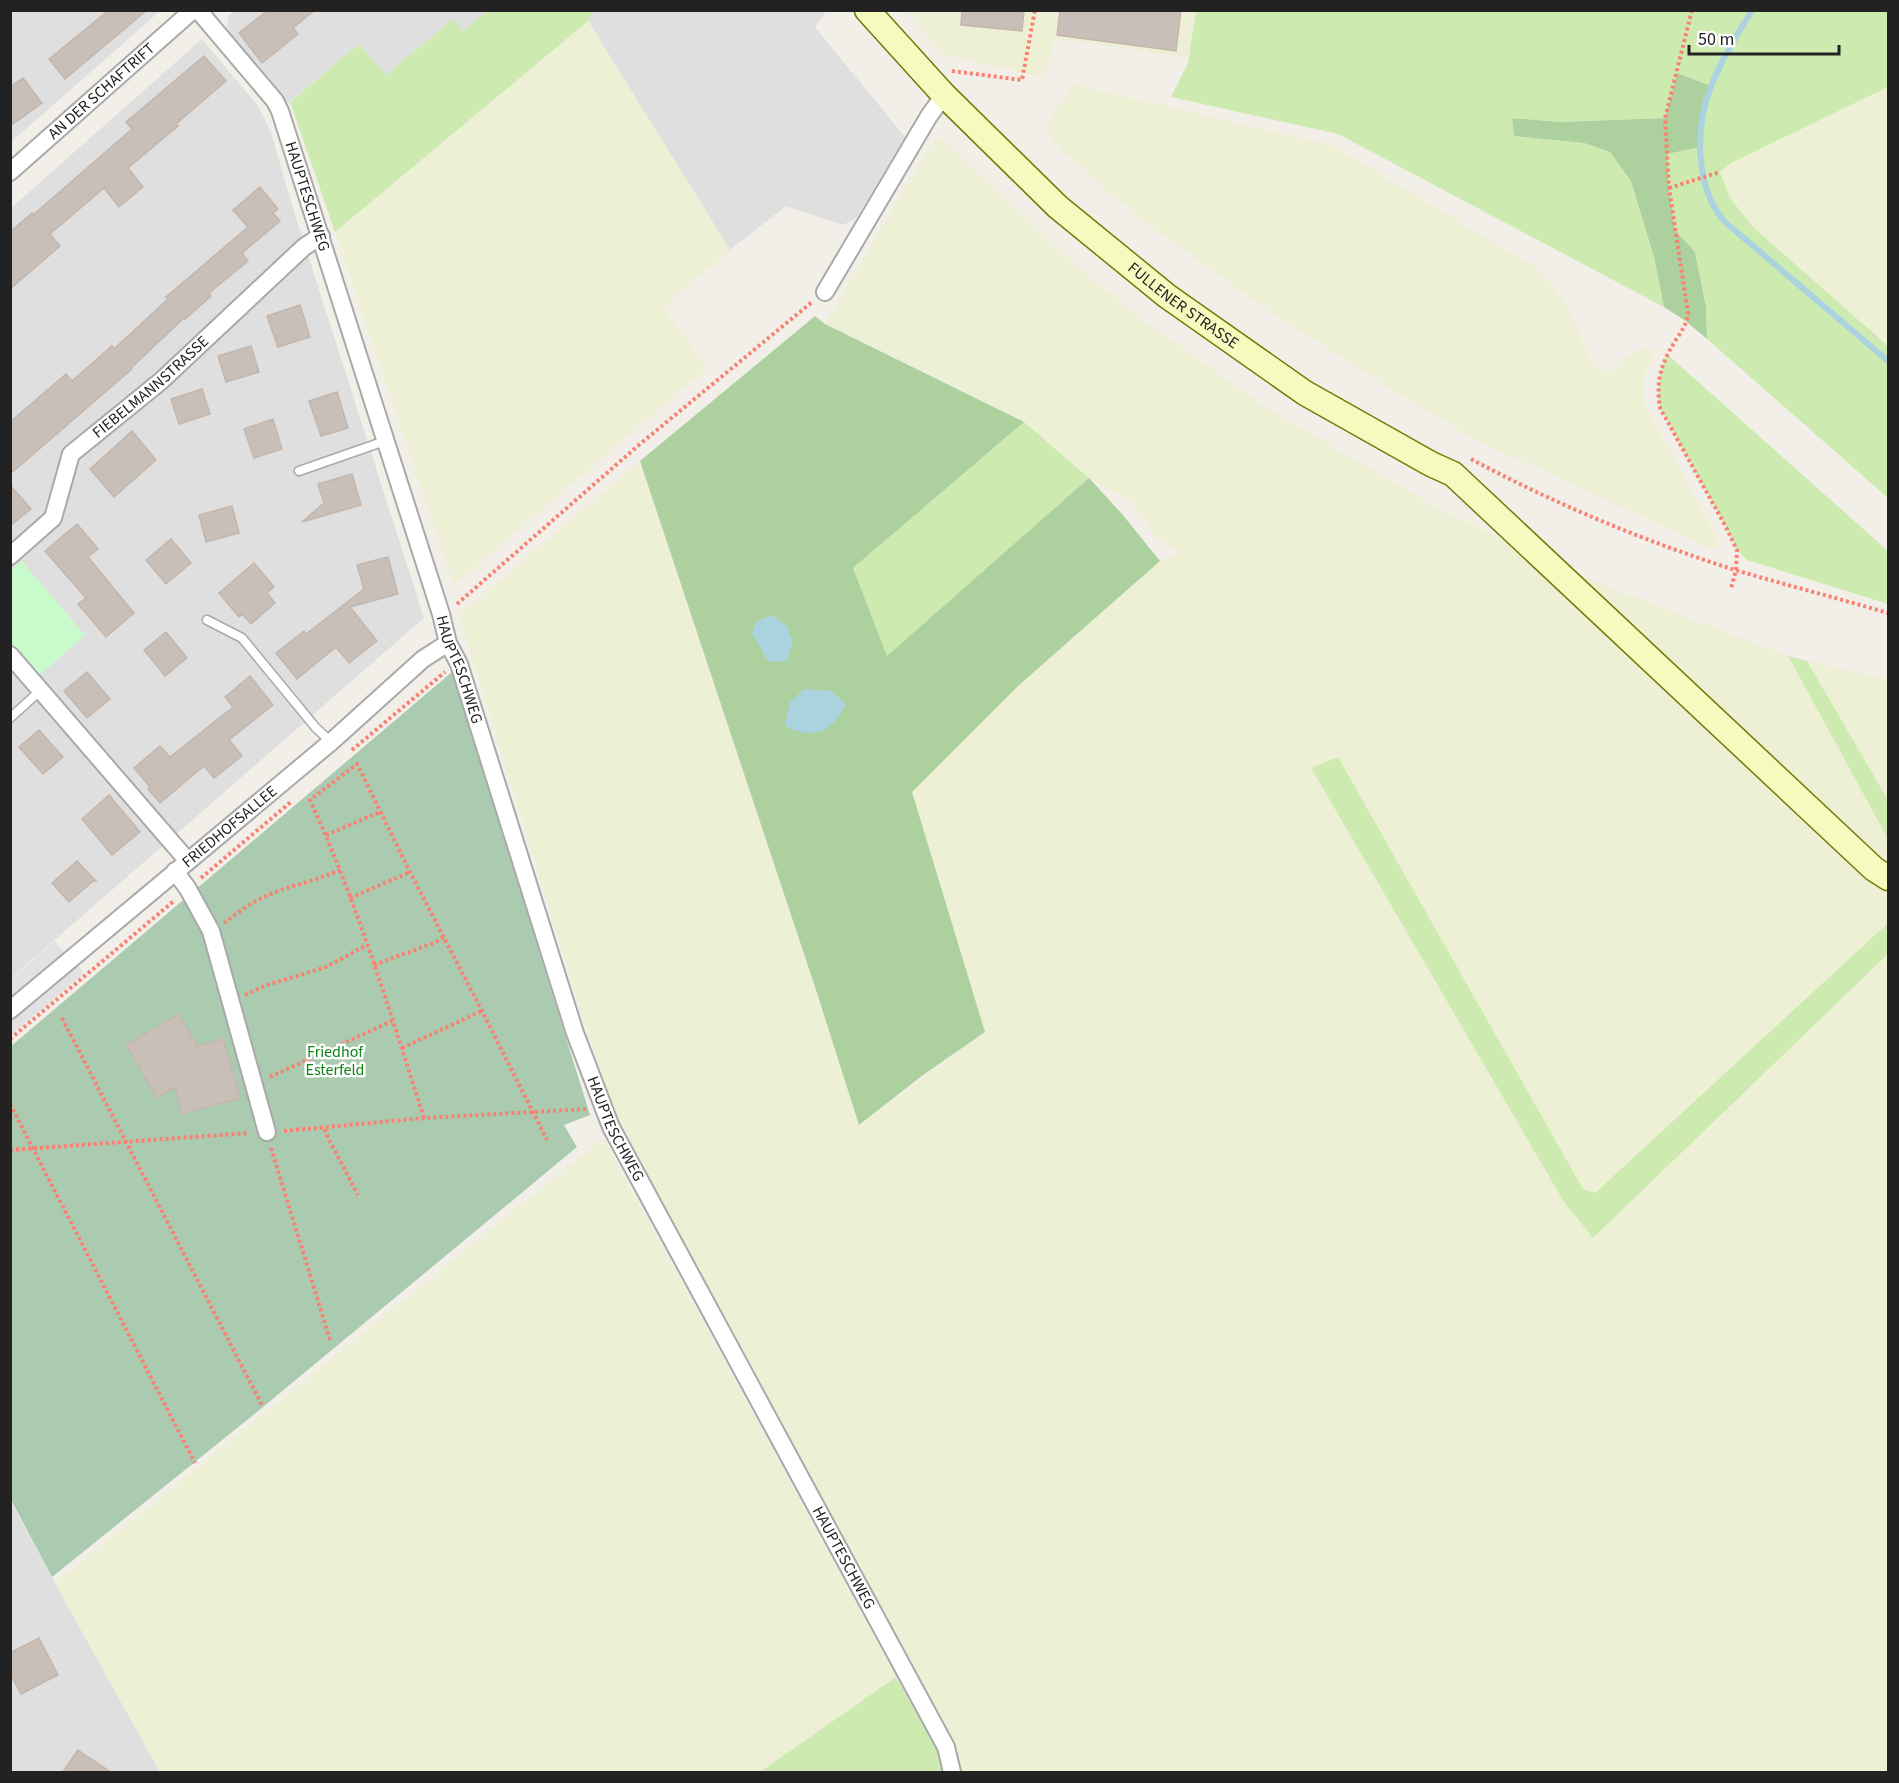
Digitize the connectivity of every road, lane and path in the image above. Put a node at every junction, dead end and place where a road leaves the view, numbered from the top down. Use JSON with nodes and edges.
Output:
{"nodes":[{"id":1,"x":193,"y":10,"type":"edge"},
{"id":2,"x":198,"y":10,"type":"edge"},
{"id":3,"x":867,"y":10,"type":"edge"},
{"id":4,"x":1035,"y":10,"type":"edge"},
{"id":5,"x":1692,"y":10,"type":"edge"},
{"id":6,"x":949,"y":86,"type":"junction"},
{"id":7,"x":10,"y":172,"type":"edge"},
{"id":8,"x":1720,"y":172,"type":"dead end"},
{"id":9,"x":1668,"y":188,"type":"junction"},
{"id":10,"x":321,"y":236,"type":"junction"},
{"id":11,"x":825,"y":292,"type":"joint"},
{"id":12,"x":385,"y":441,"type":"junction"},
{"id":13,"x":1457,"y":464,"type":"junction"},
{"id":14,"x":299,"y":471,"type":"dead end"},
{"id":15,"x":10,"y":556,"type":"edge"},
{"id":16,"x":1736,"y":570,"type":"junction"},
{"id":17,"x":1731,"y":589,"type":"dead end"},
{"id":18,"x":1888,"y":613,"type":"edge"},
{"id":19,"x":441,"y":614,"type":"junction"},
{"id":20,"x":207,"y":620,"type":"dead end"},
{"id":21,"x":448,"y":643,"type":"junction"},
{"id":22,"x":10,"y":655,"type":"edge"},
{"id":23,"x":459,"y":663,"type":"junction"},
{"id":24,"x":41,"y":689,"type":"junction"},
{"id":25,"x":10,"y":718,"type":"edge"},
{"id":26,"x":331,"y":742,"type":"junction"},
{"id":27,"x":352,"y":751,"type":"dead end"},
{"id":28,"x":297,"y":796,"type":"dead end"},
{"id":29,"x":380,"y":812,"type":"junction"},
{"id":30,"x":326,"y":835,"type":"junction"},
{"id":31,"x":181,"y":866,"type":"junction"},
{"id":32,"x":340,"y":870,"type":"junction"},
{"id":33,"x":410,"y":872,"type":"junction"},
{"id":34,"x":1888,"y":878,"type":"edge"},
{"id":35,"x":188,"y":889,"type":"junction"},
{"id":36,"x":350,"y":898,"type":"junction"},
{"id":37,"x":211,"y":931,"type":"junction"},
{"id":38,"x":444,"y":937,"type":"junction"},
{"id":39,"x":367,"y":945,"type":"junction"},
{"id":40,"x":374,"y":965,"type":"junction"},
{"id":41,"x":231,"y":1002,"type":"junction"},
{"id":42,"x":10,"y":1010,"type":"edge"},
{"id":43,"x":482,"y":1011,"type":"junction"},
{"id":44,"x":62,"y":1018,"type":"dead end"},
{"id":45,"x":392,"y":1021,"type":"junction"},
{"id":46,"x":10,"y":1039,"type":"edge"},
{"id":47,"x":402,"y":1048,"type":"junction"},
{"id":48,"x":254,"y":1084,"type":"junction"},
{"id":49,"x":10,"y":1104,"type":"edge"},
{"id":50,"x":602,"y":1105,"type":"junction"},
{"id":51,"x":531,"y":1112,"type":"junction"},
{"id":52,"x":424,"y":1118,"type":"junction"},
{"id":53,"x":325,"y":1128,"type":"junction"},
{"id":54,"x":267,"y":1132,"type":"junction"},
{"id":55,"x":547,"y":1140,"type":"dead end"},
{"id":56,"x":127,"y":1141,"type":"junction"},
{"id":57,"x":32,"y":1148,"type":"junction"},
{"id":58,"x":10,"y":1150,"type":"edge"},
{"id":59,"x":358,"y":1195,"type":"dead end"},
{"id":60,"x":330,"y":1340,"type":"dead end"},
{"id":61,"x":264,"y":1407,"type":"dead end"},
{"id":62,"x":195,"y":1463,"type":"dead end"},
{"id":63,"x":952,"y":1773,"type":"edge"}],
"edges":[{"from":1,"to":7,"type":"street","name":"AN DER SCHAFTRIFT"},
{"from":2,"to":10,"type":"street","name":"HAUPTESCHWEG"},
{"from":3,"to":6,"type":"main road","name":"FULLENER STRASSE"},
{"from":4,"to":6,"type":"path"},
{"from":5,"to":9,"type":"path"},
{"from":6,"to":11,"type":"street"},
{"from":6,"to":13,"type":"main road","name":"FULLENER STRASSE"},
{"from":8,"to":9,"type":"path"},
{"from":9,"to":16,"type":"path"},
{"from":10,"to":12,"type":"street","name":"HAUPTESCHWEG"},
{"from":10,"to":15,"type":"street","name":"FIEBELMANNSTRASSE"},
{"from":11,"to":19,"type":"path"},
{"from":12,"to":14,"type":"lane"},
{"from":12,"to":19,"type":"street","name":"HAUPTESCHWEG"},
{"from":13,"to":16,"type":"path"},
{"from":13,"to":34,"type":"main road","name":"FULLENER STRASSE"},
{"from":16,"to":17,"type":"path"},
{"from":16,"to":18,"type":"path"},
{"from":19,"to":21,"type":"street","name":"HAUPTESCHWEG"},
{"from":20,"to":26,"type":"lane"},
{"from":21,"to":23,"type":"street","name":"HAUPTESCHWEG"},
{"from":21,"to":26,"type":"street","name":"FRIEDHOFSALLEE"},
{"from":22,"to":24,"type":"street"},
{"from":23,"to":27,"type":"path"},
{"from":23,"to":50,"type":"street","name":"HAUPTESCHWEG"},
{"from":24,"to":25,"type":"lane"},
{"from":24,"to":31,"type":"street"},
{"from":26,"to":31,"type":"street","name":"FRIEDHOFSALLEE"},
{"from":28,"to":35,"type":"path"},
{"from":29,"to":30,"type":"path"},
{"from":29,"to":30,"type":"path"},
{"from":29,"to":33,"type":"path"},
{"from":30,"to":32,"type":"path"},
{"from":31,"to":35,"type":"street"},
{"from":31,"to":42,"type":"street","name":"FRIEDHOFSALLEE"},
{"from":32,"to":36,"type":"path"},
{"from":32,"to":37,"type":"path"},
{"from":33,"to":36,"type":"path"},
{"from":33,"to":38,"type":"path"},
{"from":35,"to":37,"type":"street"},
{"from":35,"to":46,"type":"path"},
{"from":36,"to":39,"type":"path"},
{"from":37,"to":41,"type":"street"},
{"from":38,"to":40,"type":"path"},
{"from":38,"to":43,"type":"path"},
{"from":39,"to":40,"type":"path"},
{"from":39,"to":41,"type":"path"},
{"from":40,"to":45,"type":"path"},
{"from":41,"to":48,"type":"street"},
{"from":43,"to":47,"type":"path"},
{"from":43,"to":51,"type":"path"},
{"from":44,"to":56,"type":"path"},
{"from":45,"to":47,"type":"path"},
{"from":45,"to":48,"type":"path"},
{"from":47,"to":52,"type":"path"},
{"from":48,"to":54,"type":"street"},
{"from":49,"to":57,"type":"path"},
{"from":50,"to":51,"type":"path"},
{"from":50,"to":63,"type":"street","name":"HAUPTESCHWEG"},
{"from":51,"to":52,"type":"path"},
{"from":51,"to":55,"type":"path"},
{"from":52,"to":53,"type":"path"},
{"from":53,"to":54,"type":"path"},
{"from":53,"to":59,"type":"path"},
{"from":54,"to":56,"type":"path"},
{"from":54,"to":60,"type":"path"},
{"from":56,"to":57,"type":"path"},
{"from":56,"to":61,"type":"path"},
{"from":57,"to":58,"type":"path"},
{"from":57,"to":62,"type":"path"}]}
